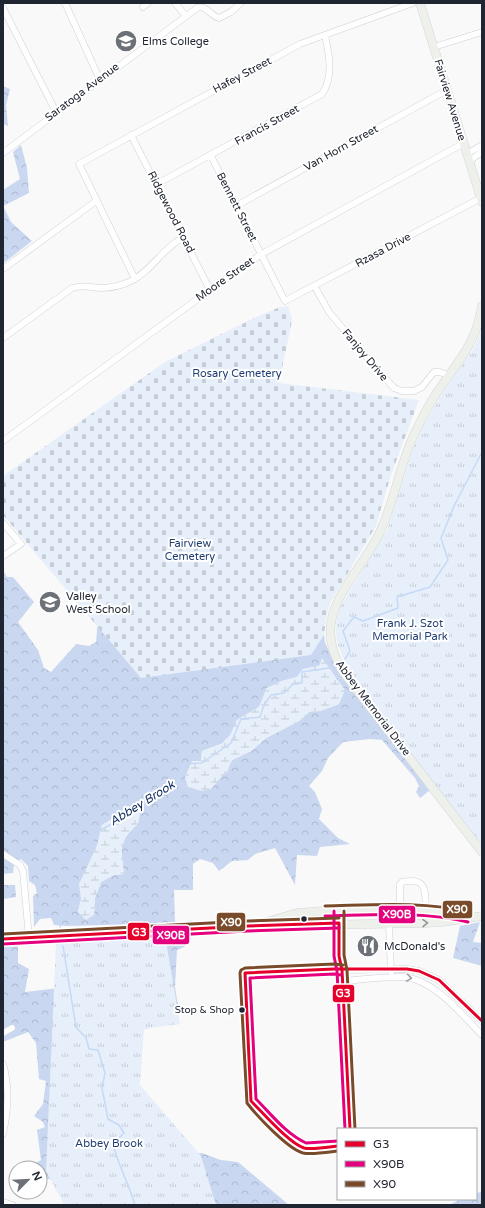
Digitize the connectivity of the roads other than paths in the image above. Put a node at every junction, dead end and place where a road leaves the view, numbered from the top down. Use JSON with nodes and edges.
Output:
{"nodes":[{"id":1,"x":65,"y":3,"type":"edge"},
{"id":2,"x":175,"y":3,"type":"edge"},
{"id":3,"x":241,"y":3,"type":"edge"},
{"id":4,"x":413,"y":3,"type":"edge"},
{"id":5,"x":420,"y":3,"type":"edge"},
{"id":6,"x":3,"y":8,"type":"edge"},
{"id":7,"x":185,"y":15,"type":"junction"},
{"id":8,"x":482,"y":32,"type":"edge"},
{"id":9,"x":325,"y":35,"type":"junction"},
{"id":10,"x":434,"y":47,"type":"junction"},
{"id":11,"x":100,"y":80,"type":"junction"},
{"id":12,"x":447,"y":90,"type":"junction"},
{"id":13,"x":56,"y":112,"type":"junction"},
{"id":14,"x":131,"y":135,"type":"junction"},
{"id":15,"x":464,"y":143,"type":"junction"},
{"id":16,"x":482,"y":145,"type":"edge"},
{"id":17,"x":3,"y":152,"type":"edge"},
{"id":18,"x":482,"y":152,"type":"edge"},
{"id":19,"x":211,"y":156,"type":"junction"},
{"id":20,"x":468,"y":157,"type":"junction"},
{"id":21,"x":157,"y":184,"type":"junction"},
{"id":22,"x":481,"y":200,"type":"edge"},
{"id":23,"x":96,"y":201,"type":"junction"},
{"id":24,"x":236,"y":206,"type":"junction"},
{"id":25,"x":183,"y":238,"type":"junction"},
{"id":26,"x":260,"y":255,"type":"junction"},
{"id":27,"x":3,"y":269,"type":"edge"},
{"id":28,"x":135,"y":279,"type":"junction"},
{"id":29,"x":315,"y":287,"type":"junction"},
{"id":30,"x":210,"y":290,"type":"junction"},
{"id":31,"x":285,"y":301,"type":"joint"},
{"id":32,"x":482,"y":306,"type":"edge"},
{"id":33,"x":3,"y":338,"type":"edge"},
{"id":34,"x":449,"y":376,"type":"junction"},
{"id":35,"x":3,"y":441,"type":"edge"},
{"id":36,"x":3,"y":523,"type":"edge"},
{"id":37,"x":3,"y":556,"type":"edge"},
{"id":38,"x":482,"y":852,"type":"edge"},
{"id":39,"x":3,"y":854,"type":"edge"},
{"id":40,"x":400,"y":910,"type":"junction"},
{"id":41,"x":341,"y":911,"type":"junction"},
{"id":42,"x":426,"y":911,"type":"junction"},
{"id":43,"x":482,"y":916,"type":"edge"},
{"id":44,"x":469,"y":917,"type":"junction"},
{"id":45,"x":341,"y":923,"type":"junction"},
{"id":46,"x":389,"y":923,"type":"junction"},
{"id":47,"x":258,"y":925,"type":"junction"},
{"id":48,"x":29,"y":938,"type":"junction"},
{"id":49,"x":3,"y":939,"type":"edge"},
{"id":50,"x":391,"y":969,"type":"junction"},
{"id":51,"x":342,"y":970,"type":"junction"},
{"id":52,"x":391,"y":978,"type":"junction"},
{"id":53,"x":482,"y":1021,"type":"edge"},
{"id":54,"x":12,"y":1028,"type":"dead end"},
{"id":55,"x":3,"y":1033,"type":"edge"},
{"id":56,"x":482,"y":1035,"type":"edge"},
{"id":57,"x":3,"y":1064,"type":"edge"},
{"id":58,"x":3,"y":1134,"type":"edge"},
{"id":59,"x":3,"y":1202,"type":"edge"},
{"id":60,"x":13,"y":1205,"type":"edge"}],
"edges":[{"from":1,"to":11,"type":"street"},
{"from":2,"to":7,"type":"street"},
{"from":3,"to":7,"type":"street","name":"Saratoga Avenue"},
{"from":4,"to":9,"type":"street","name":"Hafey Street"},
{"from":5,"to":10,"type":"main road","name":"Fairview Avenue"},
{"from":6,"to":13,"type":"street"},
{"from":7,"to":11,"type":"street","name":"Saratoga Avenue"},
{"from":8,"to":10,"type":"street"},
{"from":9,"to":14,"type":"street","name":"Hafey Street"},
{"from":9,"to":19,"type":"street","name":"Francis Street"},
{"from":10,"to":12,"type":"main road","name":"Fairview Avenue"},
{"from":11,"to":13,"type":"street","name":"Saratoga Avenue"},
{"from":12,"to":15,"type":"main road","name":"Fairview Avenue"},
{"from":12,"to":24,"type":"street","name":"Van Horn Street"},
{"from":13,"to":17,"type":"street","name":"Saratoga Avenue"},
{"from":14,"to":21,"type":"street","name":"Ridgewood Road"},
{"from":14,"to":23,"type":"street","name":"Hafey Street"},
{"from":15,"to":20,"type":"main road","name":"Fairview Avenue"},
{"from":15,"to":26,"type":"street","name":"Moore Street"},
{"from":16,"to":20,"type":"street"},
{"from":18,"to":20,"type":"street"},
{"from":19,"to":21,"type":"street","name":"Francis Street"},
{"from":19,"to":24,"type":"street","name":"Bennett Street"},
{"from":20,"to":22,"type":"main road","name":"Fairview Avenue"},
{"from":21,"to":25,"type":"street","name":"Ridgewood Road"},
{"from":22,"to":29,"type":"street","name":"Rzasa Drive"},
{"from":23,"to":27,"type":"street"},
{"from":23,"to":28,"type":"street"},
{"from":24,"to":26,"type":"street","name":"Bennett Street"},
{"from":25,"to":28,"type":"street"},
{"from":25,"to":30,"type":"street","name":"Ridgewood Road"},
{"from":26,"to":30,"type":"street","name":"Moore Street"},
{"from":26,"to":31,"type":"street","name":"Bennett Street"},
{"from":28,"to":33,"type":"street"},
{"from":29,"to":31,"type":"street","name":"Rzasa Drive"},
{"from":29,"to":34,"type":"street","name":"Fanjoy Drive"},
{"from":30,"to":35,"type":"street","name":"Moore Street"},
{"from":32,"to":34,"type":"main road","name":"Abbey Memorial Drive"},
{"from":34,"to":38,"type":"main road","name":"Abbey Memorial Drive"},
{"from":36,"to":37,"type":"street"},
{"from":39,"to":48,"type":"street"},
{"from":40,"to":41,"type":"main road"},
{"from":40,"to":42,"type":"main road"},
{"from":40,"to":42,"type":"street"},
{"from":41,"to":45,"type":"street"},
{"from":41,"to":47,"type":"main road"},
{"from":42,"to":44,"type":"main road"},
{"from":43,"to":44,"type":"main road"},
{"from":46,"to":44,"type":"main road","one_way":true},
{"from":45,"to":46,"type":"main road"},
{"from":45,"to":47,"type":"main road"},
{"from":45,"to":51,"type":"street"},
{"from":46,"to":50,"type":"street"},
{"from":47,"to":48,"type":"main road"},
{"from":48,"to":49,"type":"main road"},
{"from":50,"to":51,"type":"street"},
{"from":50,"to":52,"type":"street"},
{"from":50,"to":53,"type":"street"},
{"from":51,"to":52,"type":"street"},
{"from":52,"to":56,"type":"street","one_way":true},
{"from":54,"to":55,"type":"street"},
{"from":57,"to":58,"type":"street"},
{"from":59,"to":60,"type":"street"}]}
